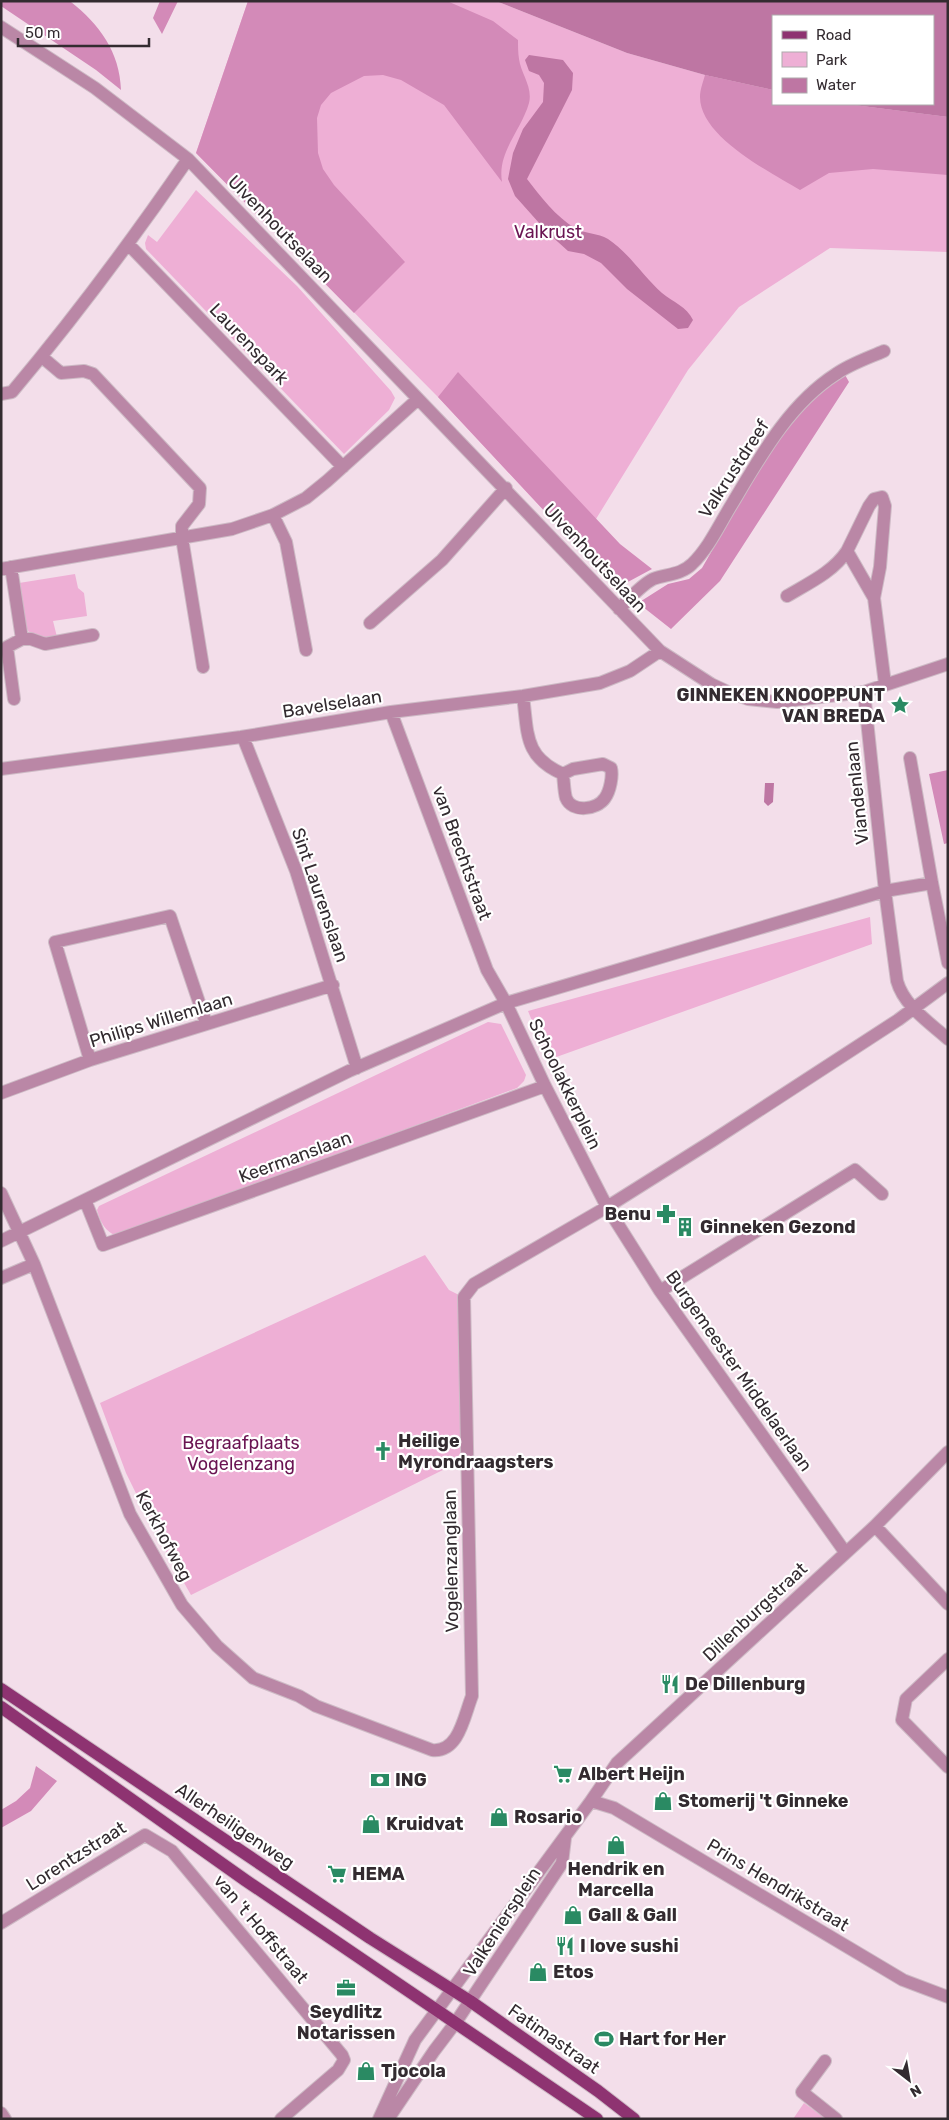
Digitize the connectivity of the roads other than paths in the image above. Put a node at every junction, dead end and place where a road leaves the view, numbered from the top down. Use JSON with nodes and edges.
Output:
{"nodes":[{"id":1,"x":1,"y":27,"type":"edge"},
{"id":2,"x":188,"y":158,"type":"junction"},
{"id":3,"x":129,"y":244,"type":"junction"},
{"id":4,"x":884,"y":351,"type":"dead end"},
{"id":5,"x":42,"y":357,"type":"junction"},
{"id":6,"x":1,"y":394,"type":"edge"},
{"id":7,"x":418,"y":399,"type":"junction"},
{"id":8,"x":343,"y":467,"type":"junction"},
{"id":9,"x":506,"y":488,"type":"junction"},
{"id":10,"x":273,"y":515,"type":"junction"},
{"id":11,"x":182,"y":538,"type":"junction"},
{"id":12,"x":847,"y":551,"type":"junction"},
{"id":13,"x":6,"y":568,"type":"edge"},
{"id":14,"x":787,"y":596,"type":"dead end"},
{"id":15,"x":874,"y":598,"type":"junction"},
{"id":16,"x":619,"y":609,"type":"junction"},
{"id":17,"x":370,"y":623,"type":"dead end"},
{"id":18,"x":93,"y":635,"type":"dead end"},
{"id":19,"x":22,"y":639,"type":"junction"},
{"id":20,"x":306,"y":650,"type":"dead end"},
{"id":21,"x":660,"y":651,"type":"junction"},
{"id":22,"x":948,"y":664,"type":"edge"},
{"id":23,"x":203,"y":667,"type":"dead end"},
{"id":24,"x":885,"y":684,"type":"junction"},
{"id":25,"x":864,"y":692,"type":"junction"},
{"id":26,"x":523,"y":696,"type":"junction"},
{"id":27,"x":14,"y":699,"type":"dead end"},
{"id":28,"x":391,"y":712,"type":"junction"},
{"id":29,"x":243,"y":737,"type":"junction"},
{"id":30,"x":910,"y":758,"type":"dead end"},
{"id":31,"x":1,"y":769,"type":"edge"},
{"id":32,"x":563,"y":774,"type":"dead end"},
{"id":33,"x":932,"y":883,"type":"junction"},
{"id":34,"x":885,"y":890,"type":"junction"},
{"id":35,"x":948,"y":963,"type":"edge"},
{"id":36,"x":948,"y":983,"type":"edge"},
{"id":37,"x":333,"y":985,"type":"junction"},
{"id":38,"x":506,"y":1003,"type":"junction"},
{"id":39,"x":914,"y":1008,"type":"junction"},
{"id":40,"x":206,"y":1023,"type":"junction"},
{"id":41,"x":948,"y":1039,"type":"edge"},
{"id":42,"x":90,"y":1060,"type":"junction"},
{"id":43,"x":357,"y":1068,"type":"junction"},
{"id":44,"x":545,"y":1086,"type":"junction"},
{"id":45,"x":1,"y":1093,"type":"edge"},
{"id":46,"x":1,"y":1193,"type":"edge"},
{"id":47,"x":882,"y":1194,"type":"dead end"},
{"id":48,"x":85,"y":1200,"type":"junction"},
{"id":49,"x":607,"y":1207,"type":"junction"},
{"id":50,"x":19,"y":1234,"type":"junction"},
{"id":51,"x":1,"y":1241,"type":"edge"},
{"id":52,"x":34,"y":1264,"type":"junction"},
{"id":53,"x":1,"y":1278,"type":"edge"},
{"id":54,"x":660,"y":1291,"type":"junction"},
{"id":55,"x":948,"y":1452,"type":"edge"},
{"id":56,"x":875,"y":1526,"type":"junction"},
{"id":57,"x":846,"y":1552,"type":"junction"},
{"id":58,"x":948,"y":1604,"type":"edge"},
{"id":59,"x":948,"y":1660,"type":"edge"},
{"id":60,"x":1,"y":1689,"type":"edge"},
{"id":61,"x":1,"y":1707,"type":"edge"},
{"id":62,"x":447,"y":1748,"type":"joint"},
{"id":63,"x":948,"y":1767,"type":"edge"},
{"id":64,"x":591,"y":1801,"type":"junction"},
{"id":65,"x":144,"y":1835,"type":"joint"},
{"id":66,"x":566,"y":1836,"type":"junction"},
{"id":67,"x":1,"y":1923,"type":"edge"},
{"id":68,"x":452,"y":1990,"type":"junction"},
{"id":69,"x":948,"y":1997,"type":"edge"},
{"id":70,"x":470,"y":2002,"type":"junction"},
{"id":71,"x":437,"y":2010,"type":"junction"},
{"id":72,"x":456,"y":2022,"type":"junction"},
{"id":73,"x":825,"y":2061,"type":"dead end"},
{"id":74,"x":1,"y":2114,"type":"edge"},
{"id":75,"x":5,"y":2119,"type":"edge"},
{"id":76,"x":281,"y":2119,"type":"edge"},
{"id":77,"x":379,"y":2119,"type":"edge"},
{"id":78,"x":388,"y":2119,"type":"edge"},
{"id":79,"x":597,"y":2119,"type":"edge"},
{"id":80,"x":634,"y":2119,"type":"edge"},
{"id":81,"x":836,"y":2119,"type":"edge"}],
"edges":[{"from":1,"to":2,"type":"street","name":"Ulvenhoutselaan"},
{"from":2,"to":3,"type":"street"},
{"from":2,"to":7,"type":"street","name":"Ulvenhoutselaan"},
{"from":3,"to":5,"type":"street"},
{"from":3,"to":8,"type":"street","name":"Laurenspark"},
{"from":4,"to":16,"type":"street","name":"Valkrustdreef"},
{"from":5,"to":6,"type":"street"},
{"from":5,"to":11,"type":"street"},
{"from":7,"to":8,"type":"street"},
{"from":7,"to":9,"type":"street","name":"Ulvenhoutselaan"},
{"from":8,"to":10,"type":"street"},
{"from":9,"to":16,"type":"street","name":"Ulvenhoutselaan"},
{"from":9,"to":17,"type":"street"},
{"from":10,"to":11,"type":"street"},
{"from":10,"to":20,"type":"street"},
{"from":11,"to":13,"type":"street"},
{"from":11,"to":23,"type":"street"},
{"from":12,"to":14,"type":"street"},
{"from":12,"to":15,"type":"street"},
{"from":12,"to":15,"type":"street"},
{"from":13,"to":19,"type":"street"},
{"from":15,"to":24,"type":"street"},
{"from":16,"to":21,"type":"street","name":"Ulvenhoutselaan"},
{"from":18,"to":19,"type":"street"},
{"from":19,"to":27,"type":"street"},
{"from":21,"to":25,"type":"street","name":"Ulvenhoutselaan"},
{"from":21,"to":26,"type":"street","name":"Bavelselaan"},
{"from":22,"to":24,"type":"street","name":"Ulvenhoutselaan"},
{"from":24,"to":25,"type":"street","name":"Ulvenhoutselaan"},
{"from":25,"to":34,"type":"street","name":"Viandenlaan"},
{"from":26,"to":28,"type":"street","name":"Bavelselaan"},
{"from":26,"to":32,"type":"street"},
{"from":28,"to":29,"type":"street","name":"Bavelselaan"},
{"from":28,"to":38,"type":"street","name":"van Brechtstraat"},
{"from":29,"to":31,"type":"street","name":"Bavelselaan"},
{"from":29,"to":37,"type":"street","name":"Sint Laurenslaan"},
{"from":30,"to":33,"type":"street"},
{"from":33,"to":34,"type":"street"},
{"from":33,"to":35,"type":"street"},
{"from":34,"to":38,"type":"street","name":"Schoolakkerplein"},
{"from":34,"to":39,"type":"street","name":"Viandenlaan"},
{"from":36,"to":39,"type":"street"},
{"from":37,"to":40,"type":"street","name":"Philips Willemlaan"},
{"from":37,"to":43,"type":"street","name":"Sint Laurenslaan"},
{"from":38,"to":43,"type":"street"},
{"from":38,"to":44,"type":"street","name":"Schoolakkerplein"},
{"from":39,"to":41,"type":"street","name":"Viandenlaan"},
{"from":39,"to":49,"type":"street"},
{"from":40,"to":42,"type":"street","name":"Philips Willemlaan"},
{"from":40,"to":42,"type":"street"},
{"from":42,"to":45,"type":"street","name":"Philips Willemlaan"},
{"from":43,"to":48,"type":"street"},
{"from":44,"to":48,"type":"street","name":"Keermanslaan"},
{"from":44,"to":49,"type":"street","name":"Schoolakkerplein"},
{"from":46,"to":50,"type":"street","name":"Kerkhofweg"},
{"from":47,"to":54,"type":"street"},
{"from":48,"to":50,"type":"street"},
{"from":49,"to":54,"type":"street","name":"Burgemeester Middelaerlaan"},
{"from":49,"to":62,"type":"street","name":"Vogelenzanglaan"},
{"from":50,"to":51,"type":"street"},
{"from":50,"to":52,"type":"street","name":"Kerkhofweg"},
{"from":52,"to":53,"type":"street"},
{"from":52,"to":62,"type":"street","name":"Kerkhofweg"},
{"from":54,"to":57,"type":"street","name":"Burgemeester Middelaerlaan"},
{"from":55,"to":56,"type":"street","name":"Dillenburgstraat"},
{"from":56,"to":57,"type":"street","name":"Dillenburgstraat"},
{"from":56,"to":58,"type":"street"},
{"from":57,"to":64,"type":"street","name":"Dillenburgstraat"},
{"from":59,"to":63,"type":"street"},
{"from":60,"to":68,"type":"main road","name":"Allerheiligenweg"},
{"from":61,"to":71,"type":"main road","name":"Allerheiligenweg"},
{"from":64,"to":66,"type":"street","name":"Valkeniersplein"},
{"from":64,"to":69,"type":"street","name":"Prins Hendrikstraat"},
{"from":65,"to":67,"type":"street","name":"Lorentzstraat"},
{"from":65,"to":76,"type":"street","name":"van 't Hoffstraat"},
{"from":66,"to":68,"type":"street","name":"Valkeniersplein"},
{"from":66,"to":70,"type":"street","name":"Valkeniersplein"},
{"from":68,"to":70,"type":"main road","name":"Fatimastraat"},
{"from":68,"to":71,"type":"street","name":"Valkeniersplein"},
{"from":70,"to":72,"type":"street","name":"Valkeniersplein"},
{"from":70,"to":80,"type":"main road","name":"Fatimastraat"},
{"from":71,"to":72,"type":"main road"},
{"from":71,"to":77,"type":"street","name":"Valkeniersplein"},
{"from":72,"to":78,"type":"street","name":"Valkeniersplein"},
{"from":72,"to":79,"type":"main road"},
{"from":73,"to":81,"type":"street"},
{"from":74,"to":75,"type":"street"}]}
